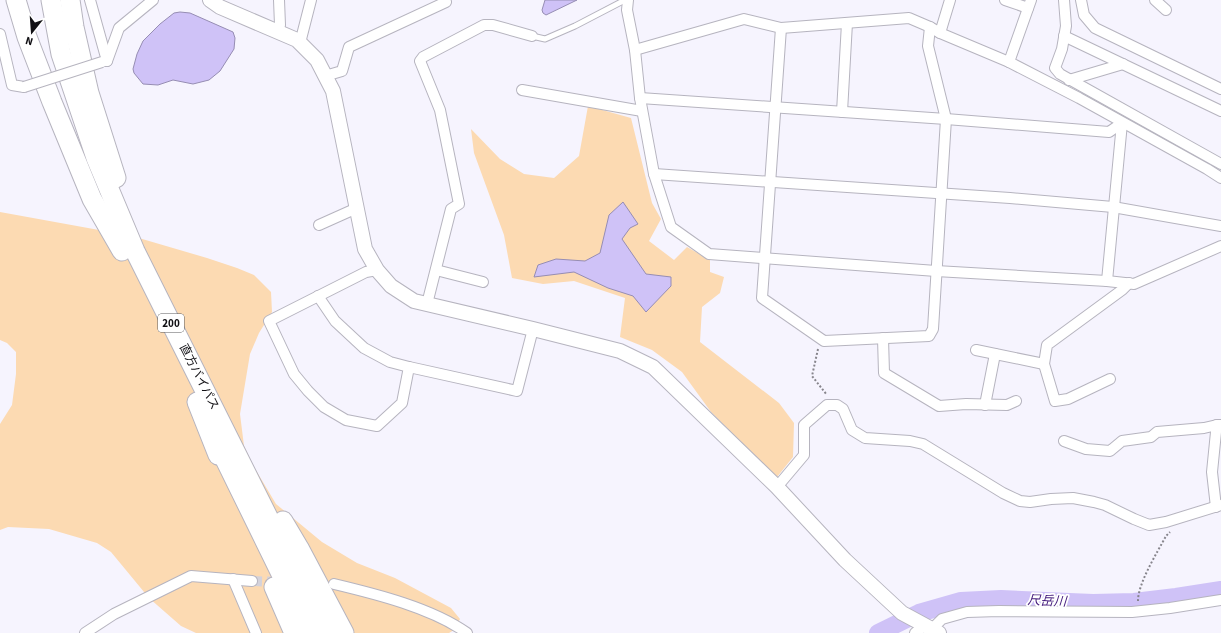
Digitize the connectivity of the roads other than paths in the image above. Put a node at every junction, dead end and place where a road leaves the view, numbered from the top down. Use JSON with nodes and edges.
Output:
{"nodes":[{"id":1,"x":16,"y":0,"type":"edge"},
{"id":2,"x":37,"y":0,"type":"edge"},
{"id":3,"x":51,"y":0,"type":"edge"},
{"id":4,"x":70,"y":0,"type":"edge"},
{"id":5,"x":90,"y":0,"type":"edge"},
{"id":6,"x":152,"y":0,"type":"edge"},
{"id":7,"x":210,"y":0,"type":"edge"},
{"id":8,"x":279,"y":0,"type":"edge"},
{"id":9,"x":310,"y":0,"type":"edge"},
{"id":10,"x":626,"y":0,"type":"edge"},
{"id":11,"x":950,"y":0,"type":"edge"},
{"id":12,"x":1005,"y":0,"type":"edge"},
{"id":13,"x":1064,"y":0,"type":"edge"},
{"id":14,"x":1081,"y":0,"type":"edge"},
{"id":15,"x":1155,"y":0,"type":"edge"},
{"id":16,"x":446,"y":2,"type":"dead end"},
{"id":17,"x":1030,"y":4,"type":"edge"},
{"id":18,"x":1166,"y":10,"type":"dead end"},
{"id":19,"x":847,"y":23,"type":"junction"},
{"id":20,"x":930,"y":27,"type":"junction"},
{"id":21,"x":782,"y":28,"type":"junction"},
{"id":22,"x":278,"y":32,"type":"junction"},
{"id":23,"x":940,"y":33,"type":"junction"},
{"id":24,"x":0,"y":34,"type":"edge"},
{"id":25,"x":532,"y":36,"type":"joint"},
{"id":26,"x":1064,"y":36,"type":"junction"},
{"id":27,"x":300,"y":43,"type":"junction"},
{"id":28,"x":635,"y":50,"type":"junction"},
{"id":29,"x":104,"y":61,"type":"junction"},
{"id":30,"x":1008,"y":62,"type":"junction"},
{"id":31,"x":1123,"y":64,"type":"junction"},
{"id":32,"x":325,"y":76,"type":"junction"},
{"id":33,"x":1069,"y":80,"type":"junction"},
{"id":34,"x":1221,"y":89,"type":"edge"},
{"id":35,"x":522,"y":90,"type":"dead end"},
{"id":36,"x":640,"y":98,"type":"junction"},
{"id":37,"x":775,"y":108,"type":"junction"},
{"id":38,"x":642,"y":111,"type":"junction"},
{"id":39,"x":1221,"y":111,"type":"edge"},
{"id":40,"x":842,"y":112,"type":"junction"},
{"id":41,"x":946,"y":119,"type":"junction"},
{"id":42,"x":1143,"y":121,"type":"junction"},
{"id":43,"x":1122,"y":123,"type":"junction"},
{"id":44,"x":1138,"y":131,"type":"junction"},
{"id":45,"x":1221,"y":164,"type":"edge"},
{"id":46,"x":654,"y":174,"type":"junction"},
{"id":47,"x":1221,"y":178,"type":"edge"},
{"id":48,"x":771,"y":182,"type":"junction"},
{"id":49,"x":941,"y":194,"type":"junction"},
{"id":50,"x":1113,"y":207,"type":"junction"},
{"id":51,"x":357,"y":208,"type":"junction"},
{"id":52,"x":319,"y":225,"type":"dead end"},
{"id":53,"x":1221,"y":226,"type":"edge"},
{"id":54,"x":1221,"y":246,"type":"edge"},
{"id":55,"x":128,"y":251,"type":"junction"},
{"id":56,"x":765,"y":258,"type":"junction"},
{"id":57,"x":377,"y":270,"type":"junction"},
{"id":58,"x":436,"y":270,"type":"junction"},
{"id":59,"x":936,"y":271,"type":"junction"},
{"id":60,"x":1107,"y":281,"type":"junction"},
{"id":61,"x":483,"y":282,"type":"dead end"},
{"id":62,"x":1129,"y":283,"type":"junction"},
{"id":63,"x":318,"y":296,"type":"junction"},
{"id":64,"x":427,"y":304,"type":"junction"},
{"id":65,"x":533,"y":329,"type":"junction"},
{"id":66,"x":883,"y":338,"type":"junction"},
{"id":67,"x":976,"y":350,"type":"dead end"},
{"id":68,"x":995,"y":354,"type":"junction"},
{"id":69,"x":1044,"y":364,"type":"junction"},
{"id":70,"x":409,"y":367,"type":"junction"},
{"id":71,"x":1110,"y":379,"type":"dead end"},
{"id":72,"x":1016,"y":401,"type":"dead end"},
{"id":73,"x":204,"y":402,"type":"junction"},
{"id":74,"x":985,"y":405,"type":"junction"},
{"id":75,"x":1219,"y":425,"type":"edge"},
{"id":76,"x":1064,"y":441,"type":"dead end"},
{"id":77,"x":777,"y":487,"type":"junction"},
{"id":78,"x":1218,"y":506,"type":"edge"},
{"id":79,"x":232,"y":579,"type":"junction"},
{"id":80,"x":252,"y":581,"type":"tunnel mouth"},
{"id":81,"x":334,"y":584,"type":"dead end"},
{"id":82,"x":1221,"y":600,"type":"edge"},
{"id":83,"x":926,"y":629,"type":"edge"},
{"id":84,"x":85,"y":633,"type":"edge"},
{"id":85,"x":256,"y":633,"type":"edge"},
{"id":86,"x":294,"y":633,"type":"edge"},
{"id":87,"x":310,"y":633,"type":"edge"},
{"id":88,"x":326,"y":633,"type":"edge"},
{"id":89,"x":344,"y":633,"type":"edge"},
{"id":90,"x":467,"y":633,"type":"edge"}],
"edges":[{"from":1,"to":55,"type":"highway"},
{"from":2,"to":55,"type":"highway","name":"直方バイパス","number":"200"},
{"from":3,"to":55,"type":"highway","name":"直方バイパス","number":"200"},
{"from":4,"to":55,"type":"highway"},
{"from":5,"to":29,"type":"street"},
{"from":6,"to":29,"type":"street"},
{"from":7,"to":22,"type":"street"},
{"from":8,"to":22,"type":"street"},
{"from":9,"to":27,"type":"street"},
{"from":10,"to":25,"type":"lane"},
{"from":10,"to":28,"type":"street"},
{"from":11,"to":23,"type":"street"},
{"from":12,"to":17,"type":"street"},
{"from":13,"to":26,"type":"street"},
{"from":14,"to":34,"type":"street"},
{"from":15,"to":18,"type":"street"},
{"from":16,"to":32,"type":"street"},
{"from":17,"to":30,"type":"street"},
{"from":19,"to":20,"type":"street"},
{"from":19,"to":21,"type":"street"},
{"from":19,"to":40,"type":"street"},
{"from":20,"to":23,"type":"street"},
{"from":20,"to":41,"type":"street"},
{"from":21,"to":28,"type":"street"},
{"from":21,"to":37,"type":"street"},
{"from":22,"to":27,"type":"street"},
{"from":23,"to":30,"type":"street"},
{"from":24,"to":29,"type":"street","bridge":true},
{"from":25,"to":58,"type":"street"},
{"from":26,"to":31,"type":"street"},
{"from":26,"to":33,"type":"street"},
{"from":27,"to":32,"type":"street"},
{"from":28,"to":36,"type":"street"},
{"from":30,"to":43,"type":"street"},
{"from":31,"to":33,"type":"street"},
{"from":31,"to":39,"type":"street"},
{"from":32,"to":51,"type":"street"},
{"from":33,"to":42,"type":"street"},
{"from":35,"to":38,"type":"street"},
{"from":36,"to":37,"type":"street"},
{"from":36,"to":38,"type":"street"},
{"from":37,"to":40,"type":"street"},
{"from":37,"to":48,"type":"street"},
{"from":38,"to":46,"type":"street"},
{"from":40,"to":41,"type":"street"},
{"from":41,"to":43,"type":"street"},
{"from":41,"to":49,"type":"street"},
{"from":42,"to":44,"type":"street"},
{"from":42,"to":45,"type":"street"},
{"from":43,"to":44,"type":"street"},
{"from":43,"to":50,"type":"street"},
{"from":44,"to":47,"type":"street"},
{"from":46,"to":48,"type":"street"},
{"from":46,"to":56,"type":"street"},
{"from":48,"to":49,"type":"street"},
{"from":48,"to":56,"type":"street"},
{"from":49,"to":50,"type":"street"},
{"from":49,"to":59,"type":"street"},
{"from":50,"to":53,"type":"street"},
{"from":50,"to":60,"type":"street"},
{"from":51,"to":52,"type":"street"},
{"from":51,"to":57,"type":"street"},
{"from":54,"to":62,"type":"street"},
{"from":55,"to":73,"type":"highway","name":"直方バイパス","number":"200"},
{"from":56,"to":59,"type":"street"},
{"from":56,"to":66,"type":"street"},
{"from":57,"to":63,"type":"street"},
{"from":57,"to":64,"type":"street"},
{"from":58,"to":61,"type":"street"},
{"from":58,"to":64,"type":"street"},
{"from":59,"to":60,"type":"street"},
{"from":59,"to":66,"type":"street"},
{"from":60,"to":62,"type":"street"},
{"from":62,"to":69,"type":"street"},
{"from":63,"to":70,"type":"street"},
{"from":63,"to":70,"type":"street"},
{"from":64,"to":65,"type":"street"},
{"from":65,"to":70,"type":"street"},
{"from":65,"to":77,"type":"street"},
{"from":66,"to":74,"type":"street"},
{"from":67,"to":68,"type":"street"},
{"from":68,"to":69,"type":"street"},
{"from":68,"to":74,"type":"street"},
{"from":69,"to":71,"type":"street"},
{"from":72,"to":74,"type":"street"},
{"from":73,"to":86,"type":"highway"},
{"from":73,"to":87,"type":"highway","name":"直方バイパス","number":"200"},
{"from":73,"to":88,"type":"highway","name":"直方バイパス","number":"200"},
{"from":73,"to":89,"type":"highway"},
{"from":75,"to":76,"type":"street"},
{"from":75,"to":78,"type":"street"},
{"from":77,"to":78,"type":"street"},
{"from":77,"to":83,"type":"street"},
{"from":79,"to":80,"type":"street"},
{"from":79,"to":84,"type":"street"},
{"from":79,"to":85,"type":"street"},
{"from":81,"to":90,"type":"street"},
{"from":82,"to":83,"type":"street"}]}
